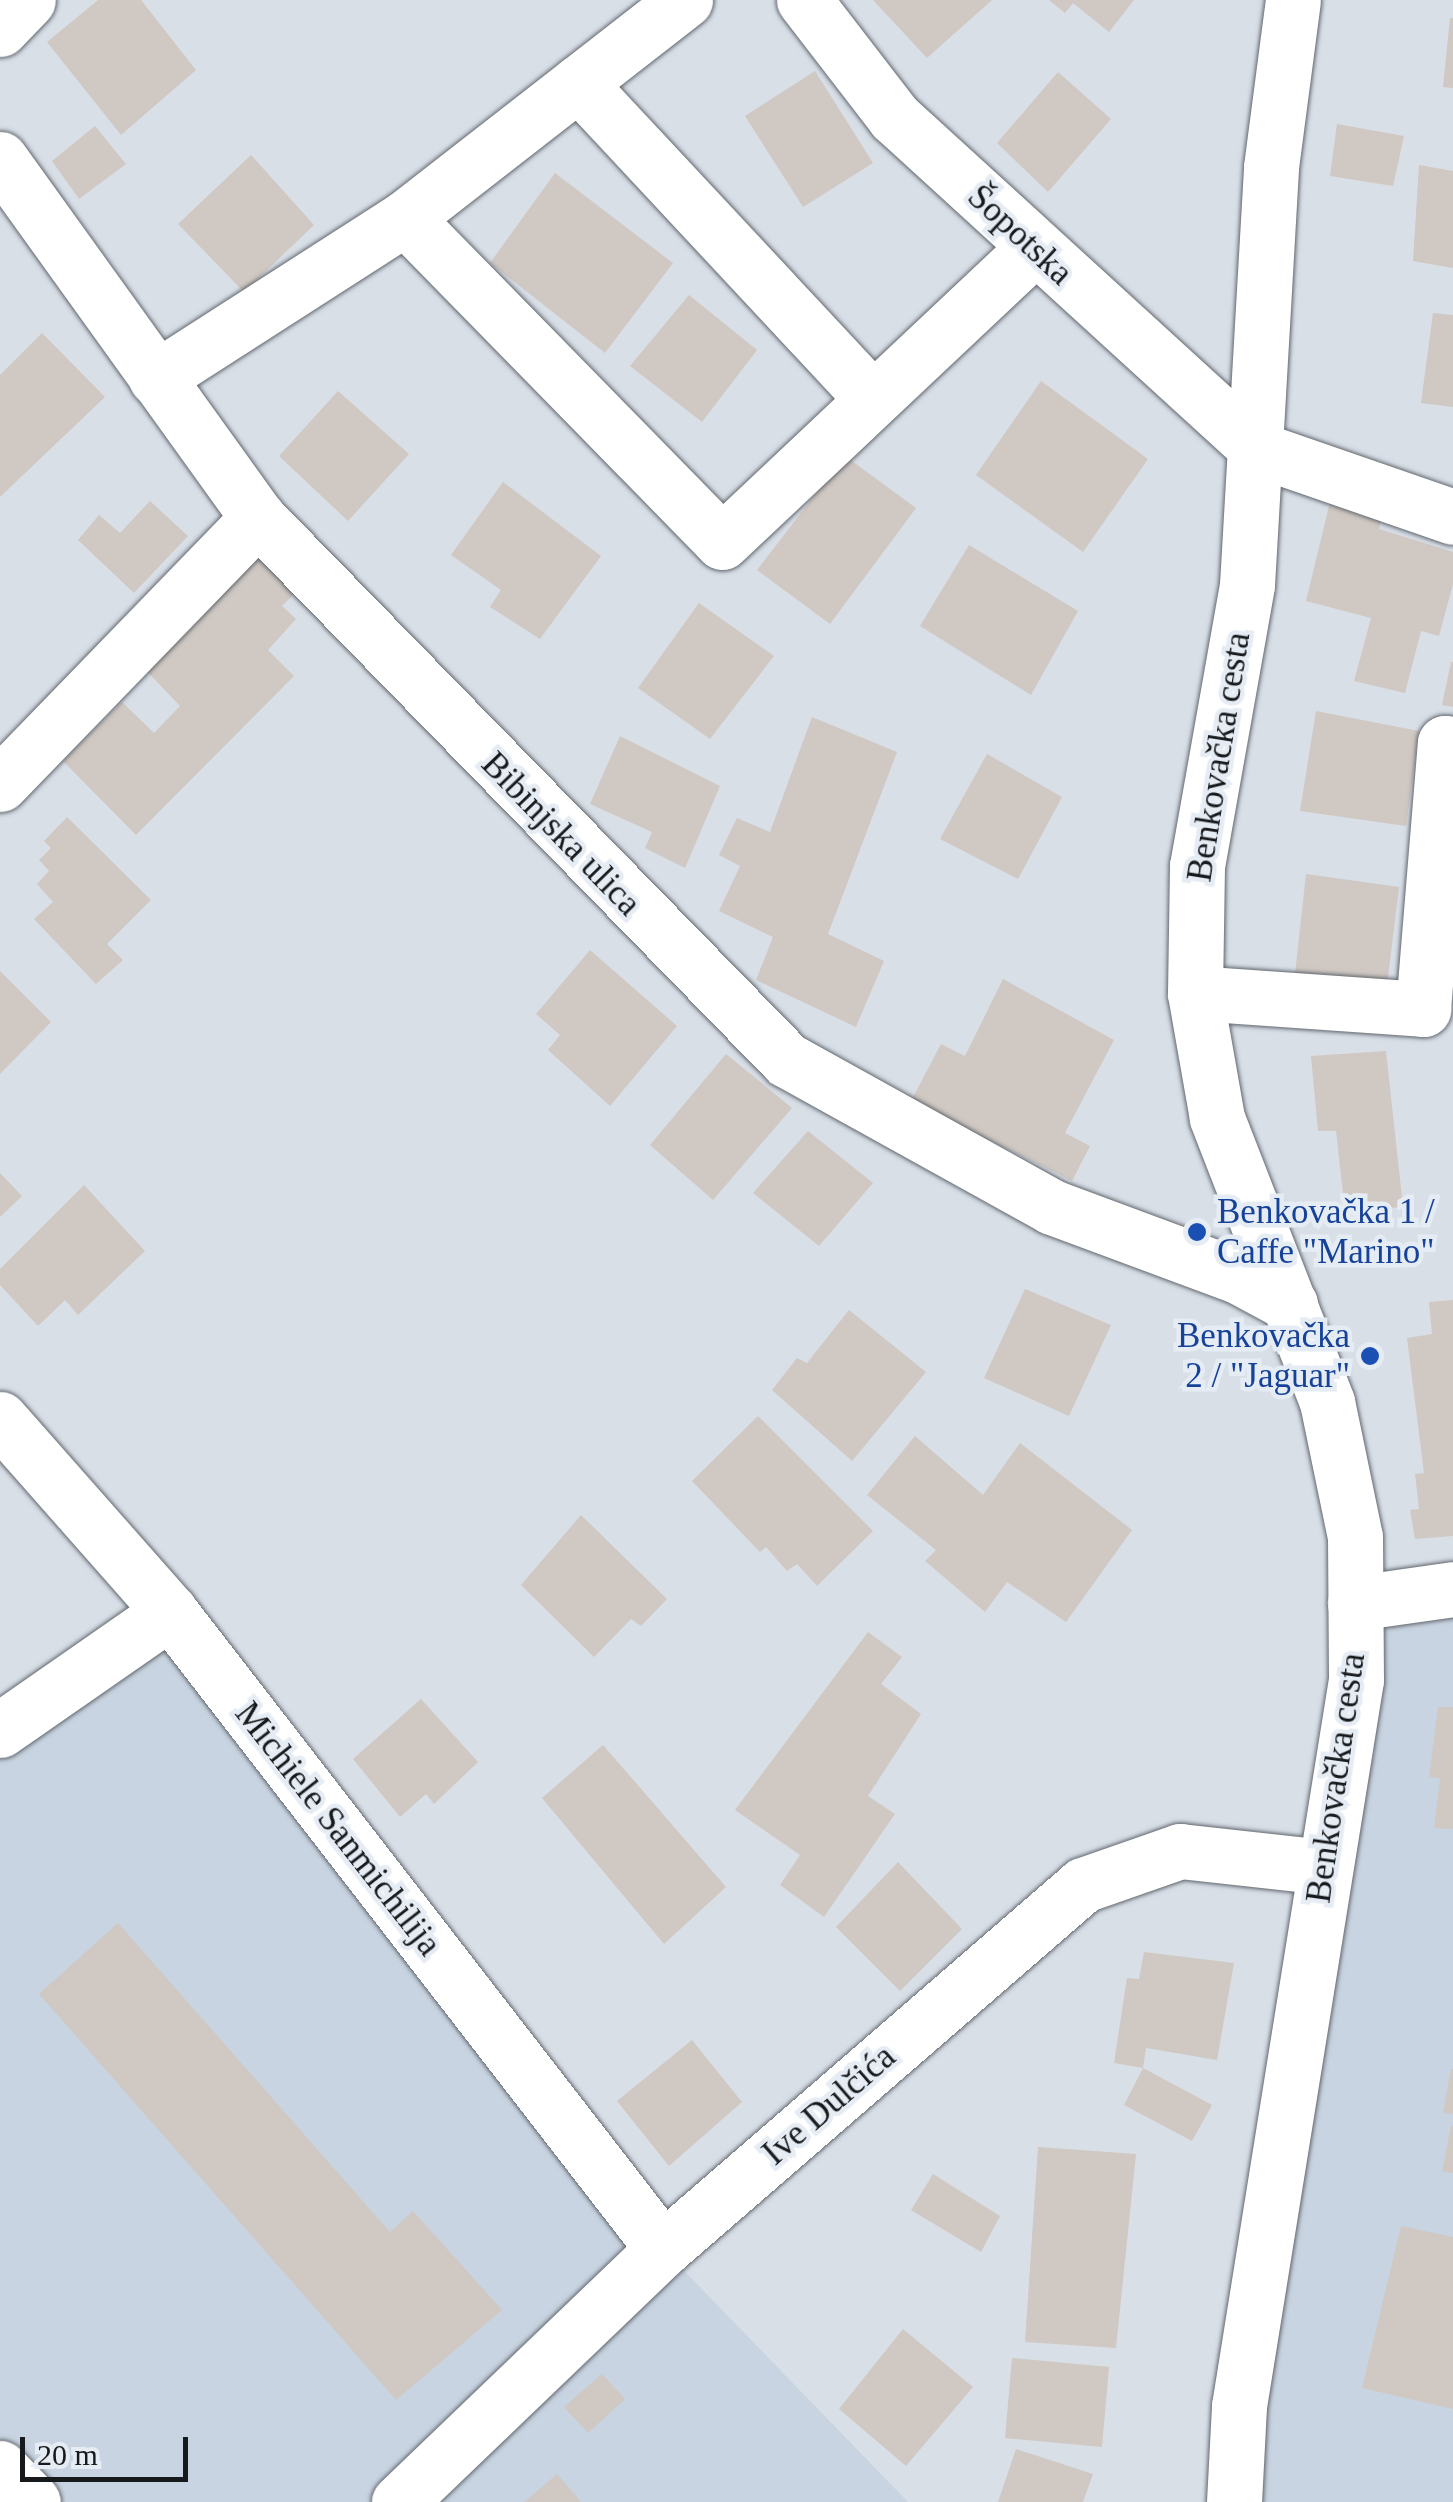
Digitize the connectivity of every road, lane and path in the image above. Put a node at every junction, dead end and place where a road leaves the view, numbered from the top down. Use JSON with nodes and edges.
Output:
{"nodes":[{"id":1,"x":28,"y":0,"type":"edge"},
{"id":2,"x":685,"y":0,"type":"edge"},
{"id":3,"x":804,"y":0,"type":"edge"},
{"id":4,"x":1285,"y":5,"type":"edge"},
{"id":5,"x":0,"y":29,"type":"edge"},
{"id":6,"x":578,"y":84,"type":"junction"},
{"id":7,"x":0,"y":159,"type":"edge"},
{"id":8,"x":406,"y":218,"type":"junction"},
{"id":9,"x":1033,"y":248,"type":"junction"},
{"id":10,"x":156,"y":378,"type":"junction"},
{"id":11,"x":873,"y":399,"type":"junction"},
{"id":12,"x":1258,"y":449,"type":"junction"},
{"id":13,"x":1453,"y":517,"type":"edge"},
{"id":14,"x":258,"y":518,"type":"junction"},
{"id":15,"x":1453,"y":744,"type":"edge"},
{"id":16,"x":0,"y":784,"type":"edge"},
{"id":17,"x":1195,"y":992,"type":"junction"},
{"id":18,"x":1290,"y":1304,"type":"junction"},
{"id":19,"x":0,"y":1419,"type":"edge"},
{"id":20,"x":1453,"y":1589,"type":"edge"},
{"id":21,"x":1355,"y":1603,"type":"junction"},
{"id":22,"x":170,"y":1612,"type":"junction"},
{"id":23,"x":0,"y":1730,"type":"edge"},
{"id":24,"x":1325,"y":1867,"type":"junction"},
{"id":25,"x":663,"y":2249,"type":"junction"},
{"id":26,"x":0,"y":2468,"type":"edge"},
{"id":27,"x":33,"y":2502,"type":"edge"},
{"id":28,"x":399,"y":2502,"type":"edge"},
{"id":29,"x":1234,"y":2502,"type":"edge"}],
"edges":[{"from":1,"to":5,"type":"street"},
{"from":2,"to":6,"type":"street"},
{"from":3,"to":9,"type":"street","name":"Šopotska"},
{"from":4,"to":12,"type":"street","name":"Benkovačka cesta"},
{"from":6,"to":8,"type":"street"},
{"from":6,"to":11,"type":"street"},
{"from":7,"to":10,"type":"street","name":"Bibinjska ulica"},
{"from":8,"to":10,"type":"street"},
{"from":8,"to":11,"type":"street"},
{"from":9,"to":11,"type":"street"},
{"from":9,"to":12,"type":"street","name":"Šopotska"},
{"from":10,"to":14,"type":"street","name":"Bibinjska ulica"},
{"from":12,"to":13,"type":"street"},
{"from":12,"to":17,"type":"street","name":"Benkovačka cesta"},
{"from":14,"to":16,"type":"street"},
{"from":14,"to":18,"type":"street","name":"Bibinjska ulica"},
{"from":15,"to":17,"type":"street"},
{"from":17,"to":18,"type":"street","name":"Benkovačka cesta"},
{"from":18,"to":21,"type":"street","name":"Benkovačka cesta"},
{"from":19,"to":22,"type":"street","name":"Michiele Sanmichilija"},
{"from":20,"to":21,"type":"street"},
{"from":21,"to":24,"type":"street","name":"Benkovačka cesta"},
{"from":22,"to":23,"type":"street"},
{"from":22,"to":25,"type":"street","name":"Michiele Sanmichilija"},
{"from":24,"to":25,"type":"street","name":"Ive Dulčića"},
{"from":24,"to":29,"type":"street","name":"Benkovačka cesta"},
{"from":25,"to":28,"type":"street","name":"Ive Dulčića"},
{"from":26,"to":27,"type":"street"}]}
